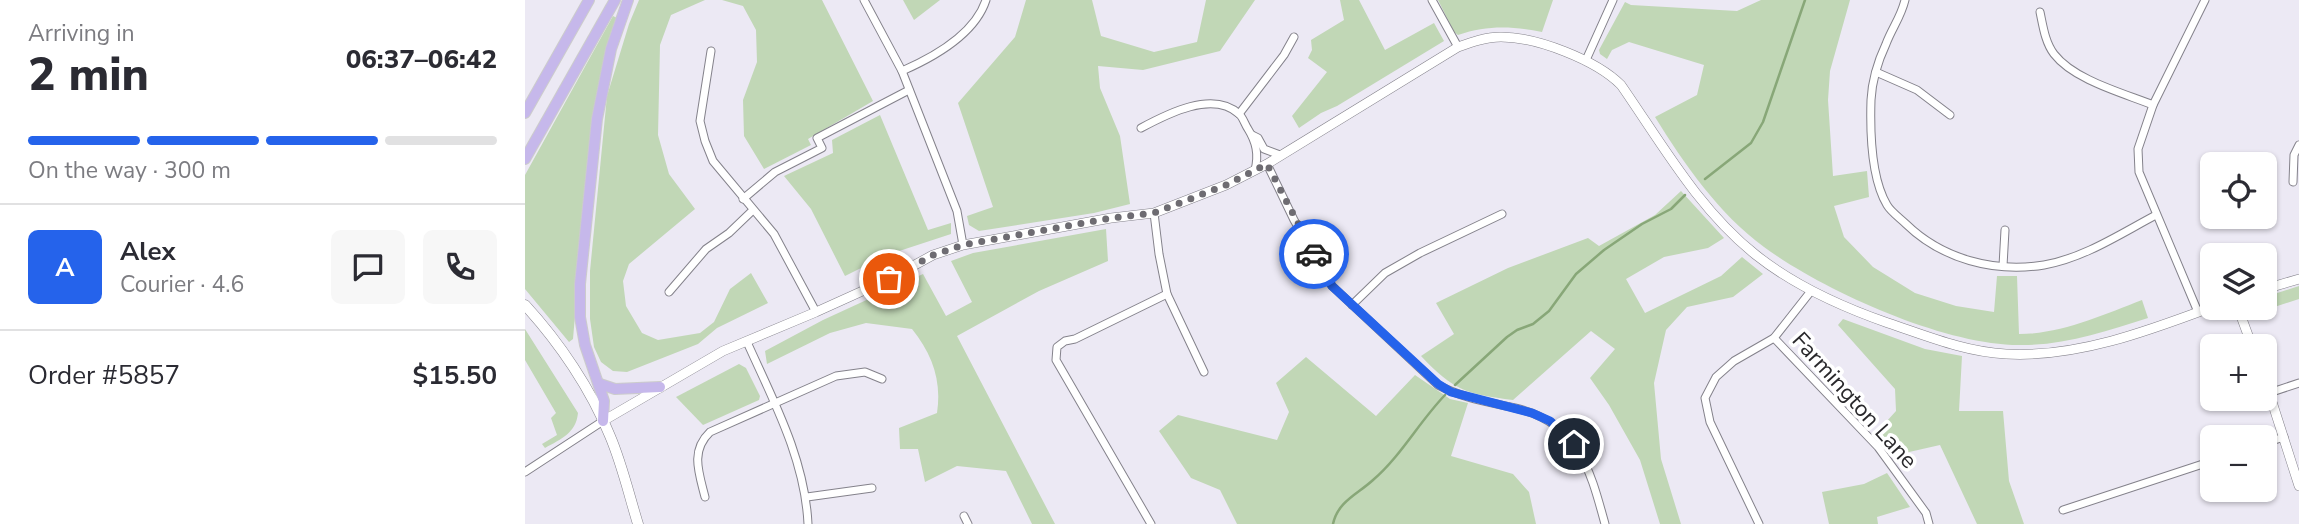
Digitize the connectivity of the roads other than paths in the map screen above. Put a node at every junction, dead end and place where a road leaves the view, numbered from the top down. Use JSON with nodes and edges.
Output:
{"nodes":[{"id":1,"x":589,"y":0,"type":"edge"},
{"id":2,"x":615,"y":0,"type":"edge"},
{"id":3,"x":628,"y":0,"type":"edge"},
{"id":4,"x":864,"y":0,"type":"edge"},
{"id":5,"x":986,"y":0,"type":"edge"},
{"id":6,"x":1432,"y":0,"type":"edge"},
{"id":7,"x":1613,"y":0,"type":"edge"},
{"id":8,"x":1905,"y":0,"type":"edge"},
{"id":9,"x":2205,"y":0,"type":"edge"},
{"id":10,"x":2040,"y":12,"type":"dead end"},
{"id":11,"x":1294,"y":37,"type":"dead end"},
{"id":12,"x":1458,"y":47,"type":"junction"},
{"id":13,"x":711,"y":51,"type":"dead end"},
{"id":14,"x":1586,"y":60,"type":"junction"},
{"id":15,"x":902,"y":71,"type":"junction"},
{"id":16,"x":1876,"y":72,"type":"junction"},
{"id":17,"x":909,"y":90,"type":"junction"},
{"id":18,"x":2153,"y":105,"type":"junction"},
{"id":19,"x":525,"y":113,"type":"edge"},
{"id":20,"x":1239,"y":114,"type":"junction"},
{"id":21,"x":1950,"y":115,"type":"dead end"},
{"id":22,"x":1141,"y":128,"type":"dead end"},
{"id":23,"x":1252,"y":135,"type":"junction"},
{"id":24,"x":2299,"y":145,"type":"edge"},
{"id":25,"x":1280,"y":155,"type":"junction"},
{"id":26,"x":525,"y":159,"type":"edge"},
{"id":27,"x":1267,"y":164,"type":"junction"},
{"id":28,"x":1255,"y":170,"type":"junction"},
{"id":29,"x":2293,"y":182,"type":"dead end"},
{"id":30,"x":743,"y":199,"type":"junction"},
{"id":31,"x":754,"y":210,"type":"junction"},
{"id":32,"x":1154,"y":213,"type":"junction"},
{"id":33,"x":1502,"y":215,"type":"dead end"},
{"id":34,"x":2156,"y":215,"type":"junction"},
{"id":35,"x":2005,"y":230,"type":"dead end"},
{"id":36,"x":963,"y":245,"type":"junction"},
{"id":37,"x":2003,"y":266,"type":"junction"},
{"id":38,"x":2299,"y":279,"type":"edge"},
{"id":39,"x":2277,"y":285,"type":"edge"},
{"id":40,"x":1811,"y":291,"type":"junction"},
{"id":41,"x":669,"y":292,"type":"dead end"},
{"id":42,"x":1167,"y":294,"type":"junction"},
{"id":43,"x":525,"y":305,"type":"edge"},
{"id":44,"x":1352,"y":305,"type":"junction"},
{"id":45,"x":2200,"y":311,"type":"edge"},
{"id":46,"x":816,"y":312,"type":"junction"},
{"id":47,"x":2197,"y":312,"type":"junction"},
{"id":48,"x":1774,"y":338,"type":"junction"},
{"id":49,"x":747,"y":342,"type":"junction"},
{"id":50,"x":1204,"y":372,"type":"dead end"},
{"id":51,"x":882,"y":379,"type":"dead end"},
{"id":52,"x":2299,"y":383,"type":"edge"},
{"id":53,"x":600,"y":384,"type":"junction"},
{"id":54,"x":660,"y":387,"type":"junction"},
{"id":55,"x":2277,"y":390,"type":"edge"},
{"id":56,"x":773,"y":402,"type":"junction"},
{"id":57,"x":2275,"y":411,"type":"edge"},
{"id":58,"x":603,"y":421,"type":"junction"},
{"id":59,"x":2284,"y":437,"type":"junction"},
{"id":60,"x":2277,"y":439,"type":"edge"},
{"id":61,"x":2200,"y":465,"type":"edge"},
{"id":62,"x":525,"y":472,"type":"edge"},
{"id":63,"x":2299,"y":486,"type":"edge"},
{"id":64,"x":871,"y":488,"type":"dead end"},
{"id":65,"x":705,"y":497,"type":"dead end"},
{"id":66,"x":807,"y":497,"type":"junction"},
{"id":67,"x":2063,"y":510,"type":"dead end"},
{"id":68,"x":964,"y":516,"type":"dead end"},
{"id":69,"x":638,"y":524,"type":"edge"},
{"id":70,"x":809,"y":524,"type":"edge"},
{"id":71,"x":968,"y":524,"type":"edge"},
{"id":72,"x":1151,"y":524,"type":"edge"},
{"id":73,"x":1605,"y":524,"type":"edge"},
{"id":74,"x":1759,"y":524,"type":"edge"},
{"id":75,"x":1929,"y":524,"type":"edge"}],
"edges":[{"from":1,"to":19,"type":"highway"},
{"from":2,"to":26,"type":"highway"},
{"from":3,"to":53,"type":"highway"},
{"from":4,"to":15,"type":"street"},
{"from":5,"to":15,"type":"street"},
{"from":6,"to":12,"type":"street"},
{"from":7,"to":14,"type":"street"},
{"from":8,"to":16,"type":"street"},
{"from":9,"to":18,"type":"street"},
{"from":10,"to":18,"type":"street"},
{"from":11,"to":20,"type":"street"},
{"from":12,"to":14,"type":"street"},
{"from":12,"to":25,"type":"street"},
{"from":13,"to":30,"type":"street"},
{"from":14,"to":40,"type":"street"},
{"from":15,"to":17,"type":"street"},
{"from":16,"to":21,"type":"street"},
{"from":16,"to":37,"type":"street"},
{"from":17,"to":30,"type":"street"},
{"from":17,"to":36,"type":"street"},
{"from":18,"to":34,"type":"street"},
{"from":20,"to":22,"type":"street"},
{"from":20,"to":23,"type":"street"},
{"from":23,"to":25,"type":"street"},
{"from":23,"to":28,"type":"street"},
{"from":24,"to":29,"type":"street"},
{"from":25,"to":27,"type":"street"},
{"from":27,"to":28,"type":"street"},
{"from":27,"to":44,"type":"street"},
{"from":28,"to":32,"type":"street"},
{"from":30,"to":31,"type":"street"},
{"from":31,"to":41,"type":"street"},
{"from":31,"to":46,"type":"street"},
{"from":32,"to":36,"type":"street"},
{"from":32,"to":42,"type":"street"},
{"from":33,"to":44,"type":"street"},
{"from":34,"to":37,"type":"street"},
{"from":34,"to":47,"type":"street"},
{"from":35,"to":37,"type":"street"},
{"from":36,"to":46,"type":"street"},
{"from":38,"to":39,"type":"street"},
{"from":40,"to":47,"type":"street"},
{"from":40,"to":48,"type":"street"},
{"from":42,"to":50,"type":"street"},
{"from":42,"to":72,"type":"street"},
{"from":43,"to":58,"type":"main road"},
{"from":44,"to":73,"type":"street"},
{"from":45,"to":47,"type":"street"},
{"from":46,"to":49,"type":"street"},
{"from":48,"to":74,"type":"street"},
{"from":48,"to":75,"type":"street","name":"Farmington Lane"},
{"from":49,"to":54,"type":"street"},
{"from":49,"to":56,"type":"street"},
{"from":51,"to":56,"type":"street"},
{"from":52,"to":55,"type":"street"},
{"from":53,"to":54,"type":"highway"},
{"from":53,"to":58,"type":"highway"},
{"from":54,"to":58,"type":"street"},
{"from":56,"to":65,"type":"street"},
{"from":56,"to":66,"type":"street"},
{"from":57,"to":59,"type":"street"},
{"from":58,"to":62,"type":"street"},
{"from":58,"to":69,"type":"main road"},
{"from":59,"to":60,"type":"street"},
{"from":59,"to":63,"type":"street"},
{"from":61,"to":67,"type":"street"},
{"from":64,"to":66,"type":"street"},
{"from":66,"to":70,"type":"street"},
{"from":68,"to":71,"type":"street"}]}
